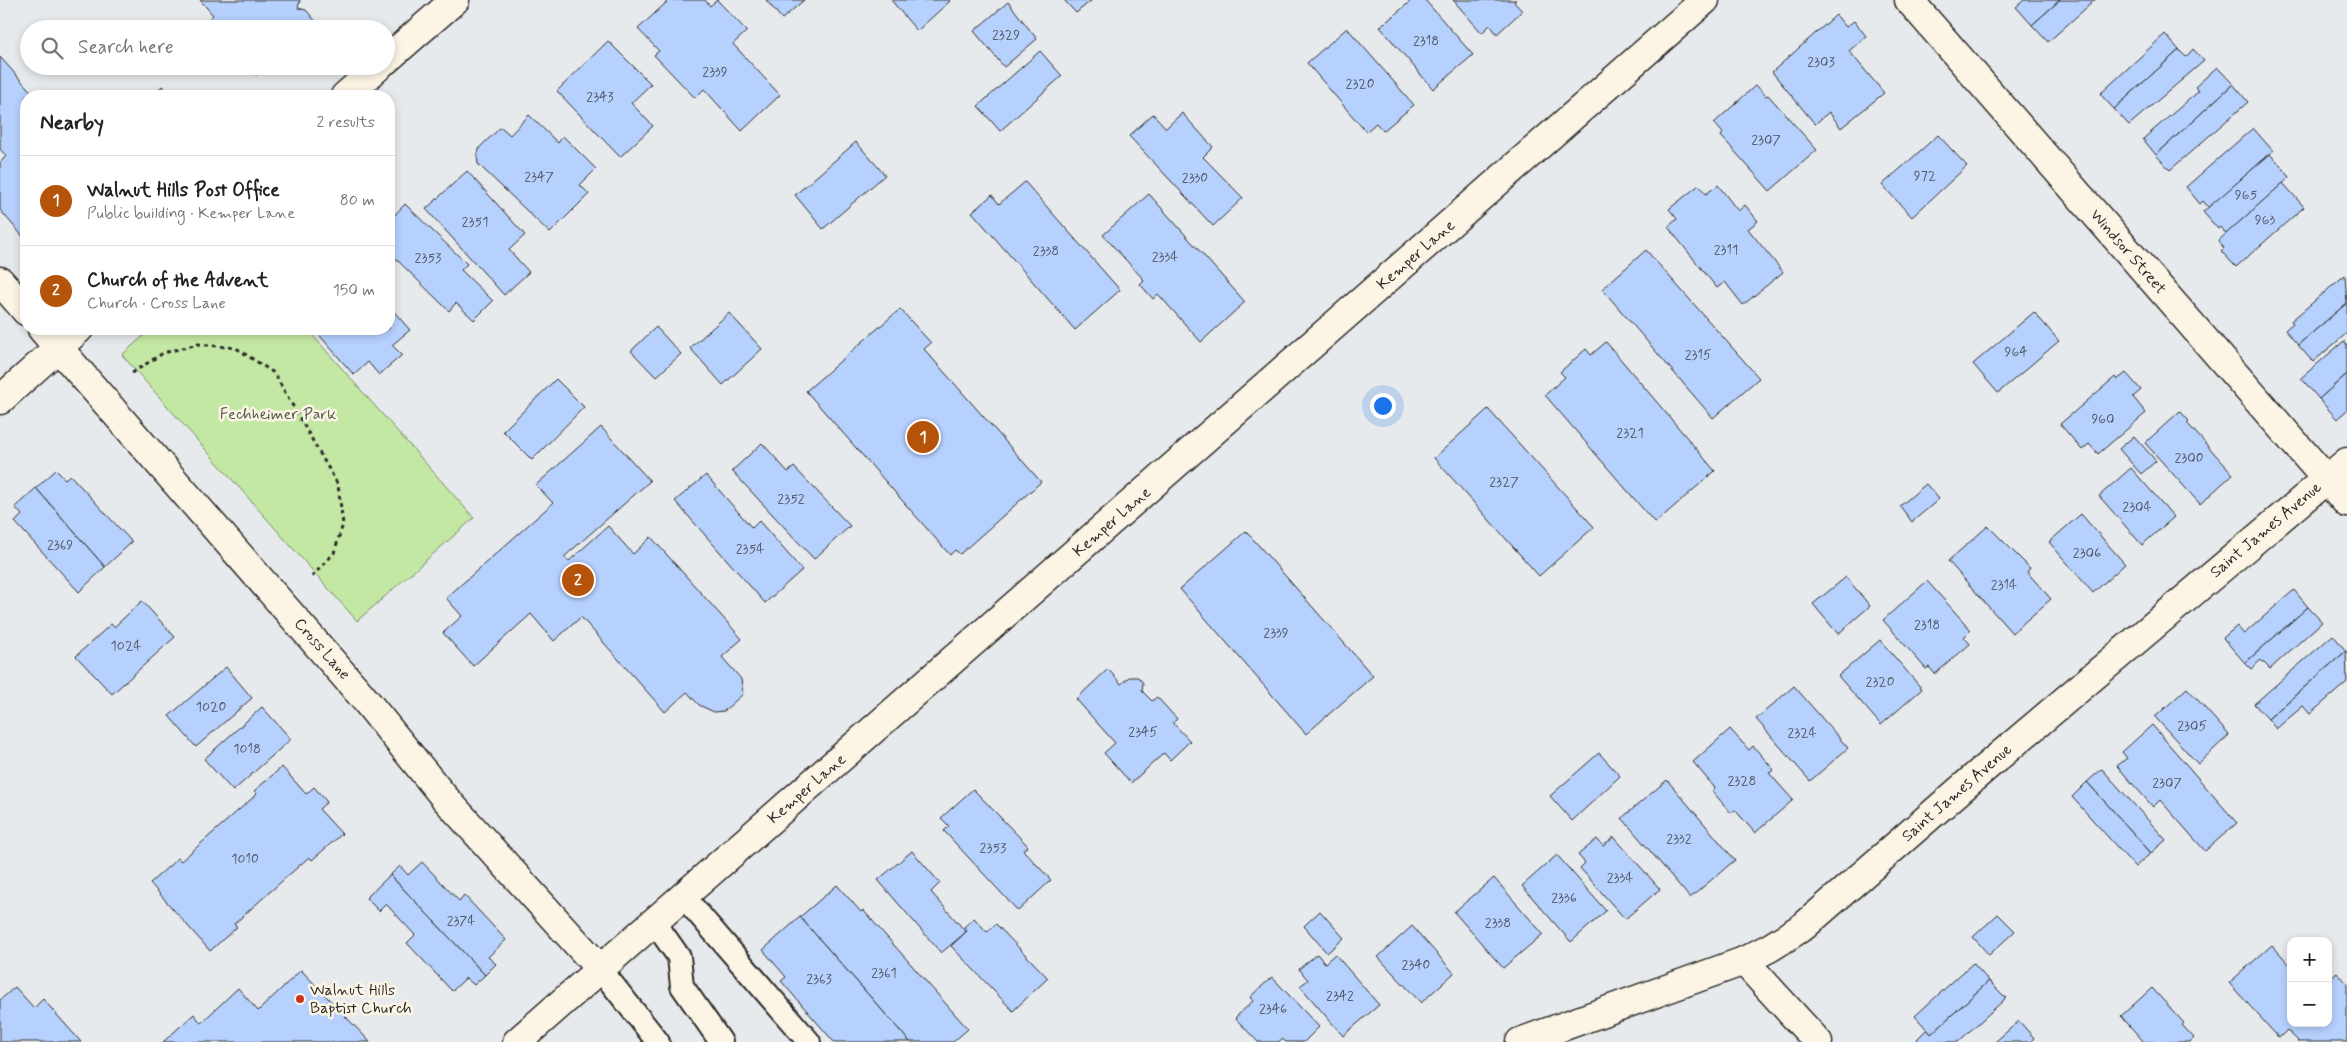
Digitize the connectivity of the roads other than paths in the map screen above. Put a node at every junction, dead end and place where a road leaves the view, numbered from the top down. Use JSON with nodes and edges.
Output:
{"nodes":[{"id":1,"x":455,"y":0,"type":"edge"},
{"id":2,"x":1706,"y":0,"type":"edge"},
{"id":3,"x":1909,"y":0,"type":"edge"},
{"id":4,"x":395,"y":52,"type":"edge"},
{"id":5,"x":369,"y":75,"type":"edge"},
{"id":6,"x":352,"y":90,"type":"edge"},
{"id":7,"x":0,"y":281,"type":"edge"},
{"id":8,"x":20,"y":303,"type":"edge"},
{"id":9,"x":50,"y":338,"type":"edge"},
{"id":10,"x":0,"y":400,"type":"edge"},
{"id":11,"x":2347,"y":462,"type":"edge"},
{"id":12,"x":2326,"y":480,"type":"junction"},
{"id":13,"x":2347,"y":503,"type":"edge"},
{"id":14,"x":684,"y":897,"type":"junction"},
{"id":15,"x":654,"y":922,"type":"junction"},
{"id":16,"x":1744,"y":961,"type":"junction"},
{"id":17,"x":601,"y":970,"type":"junction"},
{"id":18,"x":517,"y":1042,"type":"edge"},
{"id":19,"x":658,"y":1042,"type":"edge"},
{"id":20,"x":721,"y":1042,"type":"edge"},
{"id":21,"x":809,"y":1042,"type":"edge"},
{"id":22,"x":1520,"y":1042,"type":"edge"},
{"id":23,"x":1818,"y":1042,"type":"edge"}],
"edges":[{"from":1,"to":4,"type":"street"},
{"from":2,"to":14,"type":"street","name":"Kemper Lane"},
{"from":3,"to":12,"type":"street","name":"Windsor Street"},
{"from":5,"to":6,"type":"street"},
{"from":7,"to":8,"type":"street"},
{"from":9,"to":10,"type":"street"},
{"from":9,"to":17,"type":"street","name":"Cross Lane"},
{"from":11,"to":12,"type":"street","name":"Saint James Avenue"},
{"from":12,"to":13,"type":"street","name":"Windsor Street"},
{"from":12,"to":16,"type":"street","name":"Saint James Avenue"},
{"from":14,"to":15,"type":"street","name":"Kemper Lane"},
{"from":14,"to":21,"type":"lane"},
{"from":15,"to":17,"type":"street","name":"Kemper Lane"},
{"from":15,"to":20,"type":"lane"},
{"from":16,"to":22,"type":"street","name":"Saint James Avenue"},
{"from":16,"to":23,"type":"street"},
{"from":17,"to":18,"type":"street","name":"Kemper Lane"},
{"from":17,"to":19,"type":"lane"}]}
